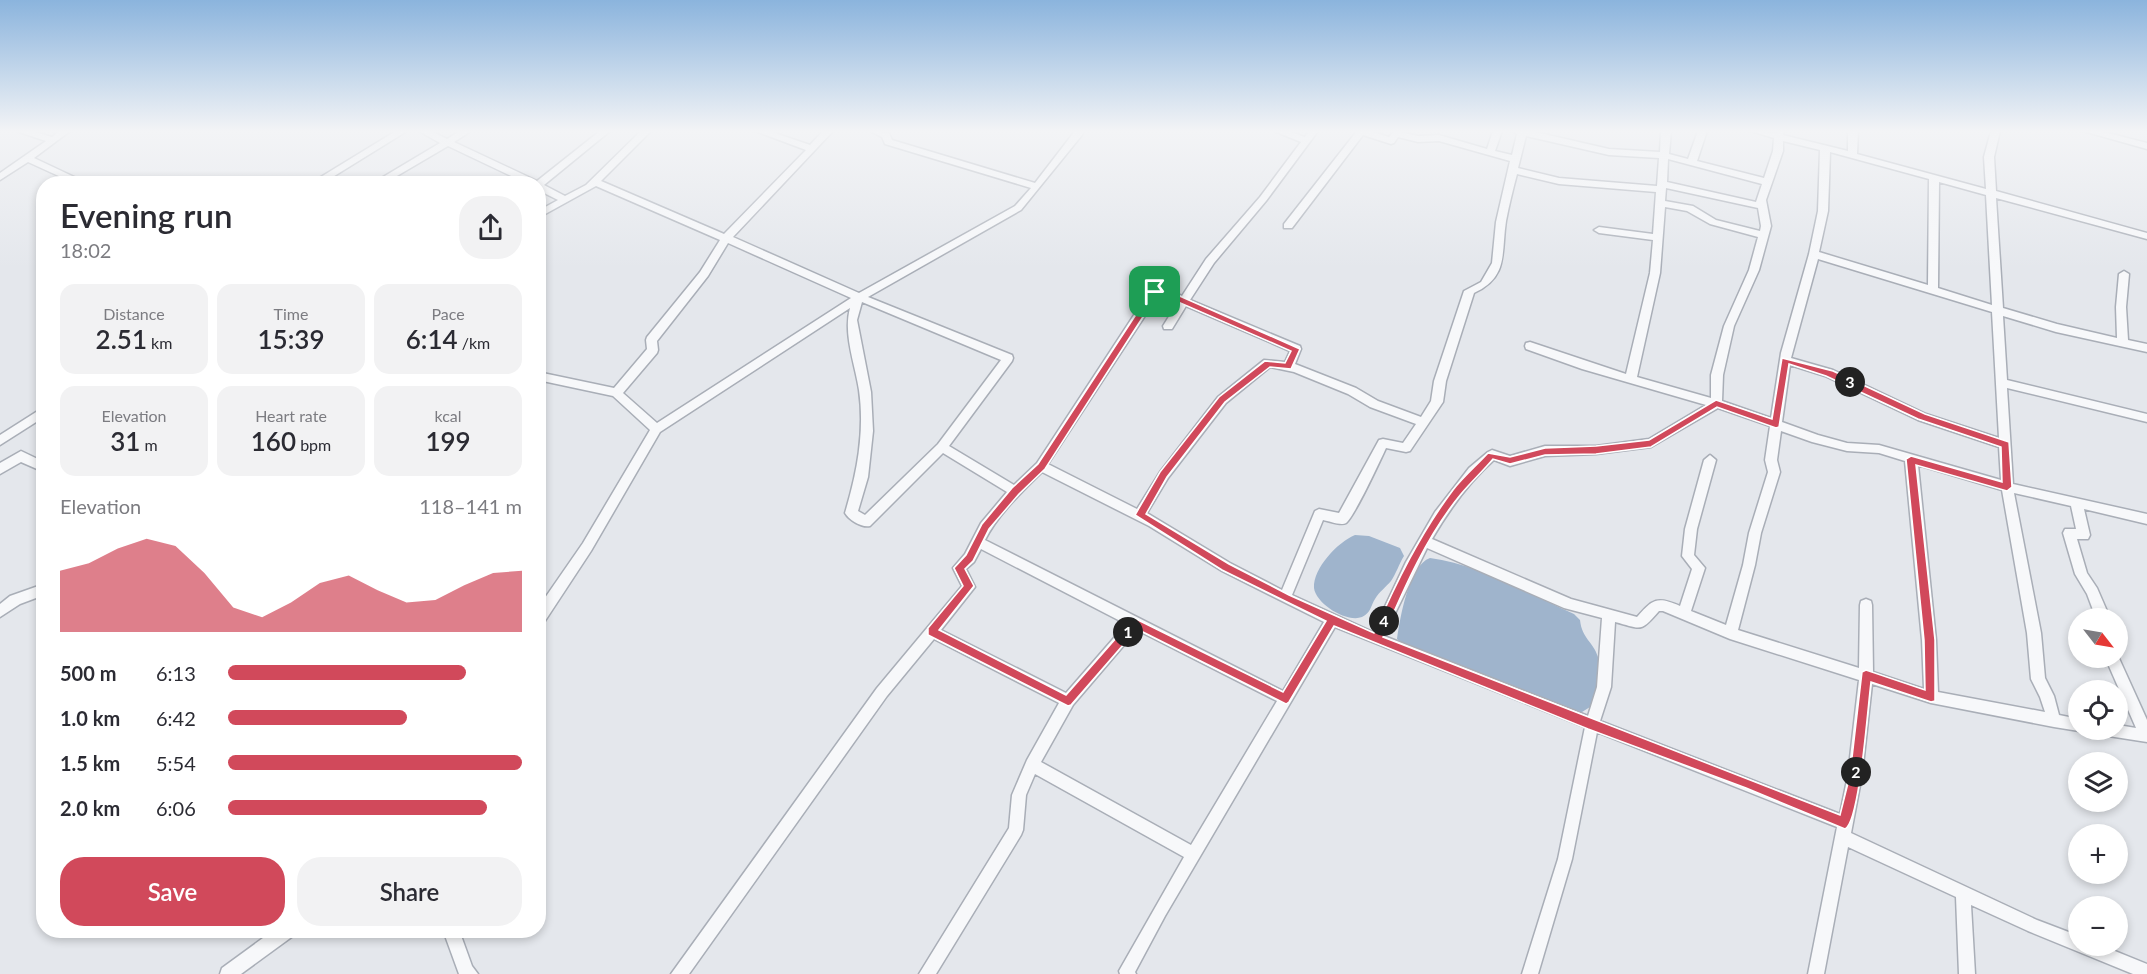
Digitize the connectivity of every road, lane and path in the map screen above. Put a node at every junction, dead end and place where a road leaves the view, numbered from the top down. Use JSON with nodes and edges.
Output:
{"nodes":[{"id":1,"x":601,"y":176,"type":"edge"},
{"id":2,"x":785,"y":176,"type":"edge"},
{"id":3,"x":1002,"y":176,"type":"edge"},
{"id":4,"x":1044,"y":176,"type":"edge"},
{"id":5,"x":1280,"y":176,"type":"edge"},
{"id":6,"x":1327,"y":176,"type":"edge"},
{"id":7,"x":1512,"y":176,"type":"edge"},
{"id":8,"x":1544,"y":176,"type":"edge"},
{"id":9,"x":1662,"y":176,"type":"edge"},
{"id":10,"x":1746,"y":176,"type":"edge"},
{"id":11,"x":1768,"y":176,"type":"edge"},
{"id":12,"x":1824,"y":176,"type":"edge"},
{"id":13,"x":1991,"y":176,"type":"edge"},
{"id":14,"x":1934,"y":177,"type":"joint"},
{"id":15,"x":595,"y":182,"type":"junction"},
{"id":16,"x":1766,"y":182,"type":"junction"},
{"id":17,"x":1037,"y":187,"type":"junction"},
{"id":18,"x":1661,"y":187,"type":"junction"},
{"id":19,"x":546,"y":189,"type":"edge"},
{"id":20,"x":1992,"y":193,"type":"junction"},
{"id":21,"x":566,"y":200,"type":"junction"},
{"id":22,"x":1660,"y":203,"type":"junction"},
{"id":23,"x":1762,"y":206,"type":"junction"},
{"id":24,"x":546,"y":211,"type":"edge"},
{"id":25,"x":1288,"y":226,"type":"dead end"},
{"id":26,"x":1599,"y":230,"type":"dead end"},
{"id":27,"x":1763,"y":235,"type":"junction"},
{"id":28,"x":2147,"y":236,"type":"edge"},
{"id":29,"x":727,"y":237,"type":"junction"},
{"id":30,"x":1659,"y":238,"type":"junction"},
{"id":31,"x":1814,"y":254,"type":"junction"},
{"id":32,"x":2124,"y":274,"type":"dead end"},
{"id":33,"x":1933,"y":290,"type":"junction"},
{"id":34,"x":858,"y":298,"type":"junction"},
{"id":35,"x":1183,"y":301,"type":"junction"},
{"id":36,"x":1999,"y":311,"type":"junction"},
{"id":37,"x":1168,"y":326,"type":"dead end"},
{"id":38,"x":2123,"y":343,"type":"junction"},
{"id":39,"x":1530,"y":346,"type":"dead end"},
{"id":40,"x":2147,"y":348,"type":"edge"},
{"id":41,"x":1785,"y":360,"type":"junction"},
{"id":42,"x":1288,"y":367,"type":"junction"},
{"id":43,"x":546,"y":378,"type":"edge"},
{"id":44,"x":1631,"y":378,"type":"junction"},
{"id":45,"x":2002,"y":383,"type":"junction"},
{"id":46,"x":616,"y":393,"type":"junction"},
{"id":47,"x":1716,"y":404,"type":"junction"},
{"id":48,"x":36,"y":416,"type":"edge"},
{"id":49,"x":2147,"y":418,"type":"edge"},
{"id":50,"x":1424,"y":423,"type":"junction"},
{"id":51,"x":1776,"y":424,"type":"junction"},
{"id":52,"x":656,"y":429,"type":"junction"},
{"id":53,"x":0,"y":441,"type":"edge"},
{"id":54,"x":2006,"y":445,"type":"junction"},
{"id":55,"x":942,"y":447,"type":"junction"},
{"id":56,"x":1911,"y":459,"type":"junction"},
{"id":57,"x":1710,"y":460,"type":"dead end"},
{"id":58,"x":36,"y":464,"type":"edge"},
{"id":59,"x":1041,"y":466,"type":"junction"},
{"id":60,"x":0,"y":469,"type":"edge"},
{"id":61,"x":2007,"y":487,"type":"junction"},
{"id":62,"x":1015,"y":491,"type":"junction"},
{"id":63,"x":2076,"y":502,"type":"junction"},
{"id":64,"x":1140,"y":515,"type":"junction"},
{"id":65,"x":2147,"y":519,"type":"edge"},
{"id":66,"x":1424,"y":541,"type":"junction"},
{"id":67,"x":978,"y":542,"type":"junction"},
{"id":68,"x":36,"y":592,"type":"edge"},
{"id":69,"x":1285,"y":598,"type":"junction"},
{"id":70,"x":1866,"y":605,"type":"dead end"},
{"id":71,"x":546,"y":608,"type":"edge"},
{"id":72,"x":2099,"y":608,"type":"edge"},
{"id":73,"x":0,"y":611,"type":"edge"},
{"id":74,"x":1684,"y":612,"type":"junction"},
{"id":75,"x":1609,"y":617,"type":"junction"},
{"id":76,"x":1332,"y":620,"type":"junction"},
{"id":77,"x":1136,"y":623,"type":"junction"},
{"id":78,"x":932,"y":632,"type":"junction"},
{"id":79,"x":1730,"y":633,"type":"junction"},
{"id":80,"x":1376,"y":639,"type":"junction"},
{"id":81,"x":2117,"y":668,"type":"edge"},
{"id":82,"x":1866,"y":675,"type":"junction"},
{"id":83,"x":1931,"y":697,"type":"junction"},
{"id":84,"x":1286,"y":699,"type":"junction"},
{"id":85,"x":1068,"y":701,"type":"junction"},
{"id":86,"x":2054,"y":721,"type":"junction"},
{"id":87,"x":2068,"y":723,"type":"edge"},
{"id":88,"x":1592,"y":725,"type":"junction"},
{"id":89,"x":2128,"y":733,"type":"edge"},
{"id":90,"x":2147,"y":736,"type":"edge"},
{"id":91,"x":1032,"y":765,"type":"junction"},
{"id":92,"x":1843,"y":829,"type":"junction"},
{"id":93,"x":1193,"y":854,"type":"junction"},
{"id":94,"x":1964,"y":892,"type":"junction"},
{"id":95,"x":276,"y":938,"type":"edge"},
{"id":96,"x":454,"y":938,"type":"edge"},
{"id":97,"x":2068,"y":940,"type":"edge"},
{"id":98,"x":2107,"y":956,"type":"edge"},
{"id":99,"x":2147,"y":972,"type":"edge"},
{"id":100,"x":228,"y":974,"type":"edge"},
{"id":101,"x":470,"y":974,"type":"edge"},
{"id":102,"x":679,"y":974,"type":"edge"},
{"id":103,"x":927,"y":974,"type":"edge"},
{"id":104,"x":1128,"y":974,"type":"edge"},
{"id":105,"x":1530,"y":974,"type":"edge"},
{"id":106,"x":1816,"y":974,"type":"edge"},
{"id":107,"x":1967,"y":974,"type":"edge"}],
"edges":[{"from":1,"to":15,"type":"street"},
{"from":2,"to":29,"type":"street"},
{"from":3,"to":17,"type":"street"},
{"from":4,"to":17,"type":"street"},
{"from":5,"to":35,"type":"street"},
{"from":6,"to":25,"type":"street"},
{"from":7,"to":50,"type":"street"},
{"from":8,"to":18,"type":"street"},
{"from":9,"to":18,"type":"street"},
{"from":10,"to":16,"type":"street"},
{"from":11,"to":16,"type":"street"},
{"from":12,"to":31,"type":"street"},
{"from":13,"to":20,"type":"street"},
{"from":14,"to":20,"type":"street"},
{"from":14,"to":33,"type":"street"},
{"from":15,"to":21,"type":"street"},
{"from":15,"to":29,"type":"street"},
{"from":16,"to":23,"type":"street"},
{"from":17,"to":34,"type":"street"},
{"from":18,"to":22,"type":"street"},
{"from":18,"to":23,"type":"street"},
{"from":19,"to":21,"type":"street"},
{"from":20,"to":28,"type":"street"},
{"from":20,"to":36,"type":"street"},
{"from":21,"to":24,"type":"street"},
{"from":22,"to":27,"type":"street"},
{"from":22,"to":30,"type":"street"},
{"from":23,"to":27,"type":"street"},
{"from":26,"to":30,"type":"street"},
{"from":27,"to":47,"type":"street"},
{"from":29,"to":34,"type":"street"},
{"from":29,"to":46,"type":"street"},
{"from":30,"to":44,"type":"street"},
{"from":31,"to":33,"type":"street"},
{"from":31,"to":41,"type":"street"},
{"from":32,"to":38,"type":"street"},
{"from":33,"to":36,"type":"street"},
{"from":34,"to":52,"type":"street"},
{"from":34,"to":55,"type":"street"},
{"from":34,"to":55,"type":"street"},
{"from":35,"to":37,"type":"street"},
{"from":35,"to":42,"type":"street"},
{"from":35,"to":59,"type":"street"},
{"from":36,"to":38,"type":"street"},
{"from":36,"to":45,"type":"street"},
{"from":38,"to":40,"type":"street"},
{"from":39,"to":44,"type":"street"},
{"from":41,"to":51,"type":"street"},
{"from":41,"to":54,"type":"street"},
{"from":42,"to":50,"type":"street"},
{"from":42,"to":64,"type":"street"},
{"from":43,"to":46,"type":"street"},
{"from":44,"to":47,"type":"street"},
{"from":45,"to":49,"type":"street"},
{"from":45,"to":54,"type":"street"},
{"from":46,"to":52,"type":"street"},
{"from":47,"to":51,"type":"street"},
{"from":47,"to":66,"type":"street"},
{"from":48,"to":53,"type":"street"},
{"from":50,"to":69,"type":"street"},
{"from":51,"to":56,"type":"street"},
{"from":51,"to":79,"type":"street"},
{"from":52,"to":71,"type":"street"},
{"from":54,"to":61,"type":"street"},
{"from":55,"to":62,"type":"street"},
{"from":56,"to":61,"type":"street"},
{"from":56,"to":83,"type":"street"},
{"from":57,"to":74,"type":"street"},
{"from":58,"to":60,"type":"street"},
{"from":59,"to":62,"type":"street"},
{"from":59,"to":64,"type":"street"},
{"from":61,"to":63,"type":"street"},
{"from":61,"to":86,"type":"street"},
{"from":62,"to":67,"type":"street"},
{"from":63,"to":65,"type":"street"},
{"from":63,"to":72,"type":"street"},
{"from":64,"to":69,"type":"street"},
{"from":66,"to":75,"type":"street"},
{"from":66,"to":80,"type":"street"},
{"from":67,"to":77,"type":"street"},
{"from":67,"to":78,"type":"street"},
{"from":68,"to":73,"type":"street"},
{"from":69,"to":76,"type":"street"},
{"from":70,"to":82,"type":"street"},
{"from":74,"to":75,"type":"street"},
{"from":74,"to":79,"type":"street"},
{"from":75,"to":88,"type":"street"},
{"from":76,"to":80,"type":"street"},
{"from":76,"to":84,"type":"street"},
{"from":77,"to":84,"type":"street"},
{"from":77,"to":85,"type":"street"},
{"from":78,"to":85,"type":"street"},
{"from":78,"to":102,"type":"street"},
{"from":79,"to":82,"type":"street"},
{"from":80,"to":88,"type":"street"},
{"from":81,"to":90,"type":"street"},
{"from":82,"to":83,"type":"street"},
{"from":82,"to":92,"type":"street"},
{"from":83,"to":86,"type":"street"},
{"from":84,"to":93,"type":"street"},
{"from":85,"to":91,"type":"street"},
{"from":86,"to":87,"type":"street"},
{"from":88,"to":92,"type":"street"},
{"from":88,"to":105,"type":"street"},
{"from":89,"to":90,"type":"street"},
{"from":91,"to":93,"type":"street"},
{"from":91,"to":103,"type":"street"},
{"from":92,"to":94,"type":"street"},
{"from":92,"to":106,"type":"street"},
{"from":93,"to":104,"type":"street"},
{"from":94,"to":97,"type":"street"},
{"from":94,"to":107,"type":"street"},
{"from":95,"to":100,"type":"street"},
{"from":96,"to":101,"type":"street"},
{"from":98,"to":99,"type":"street"}]}
